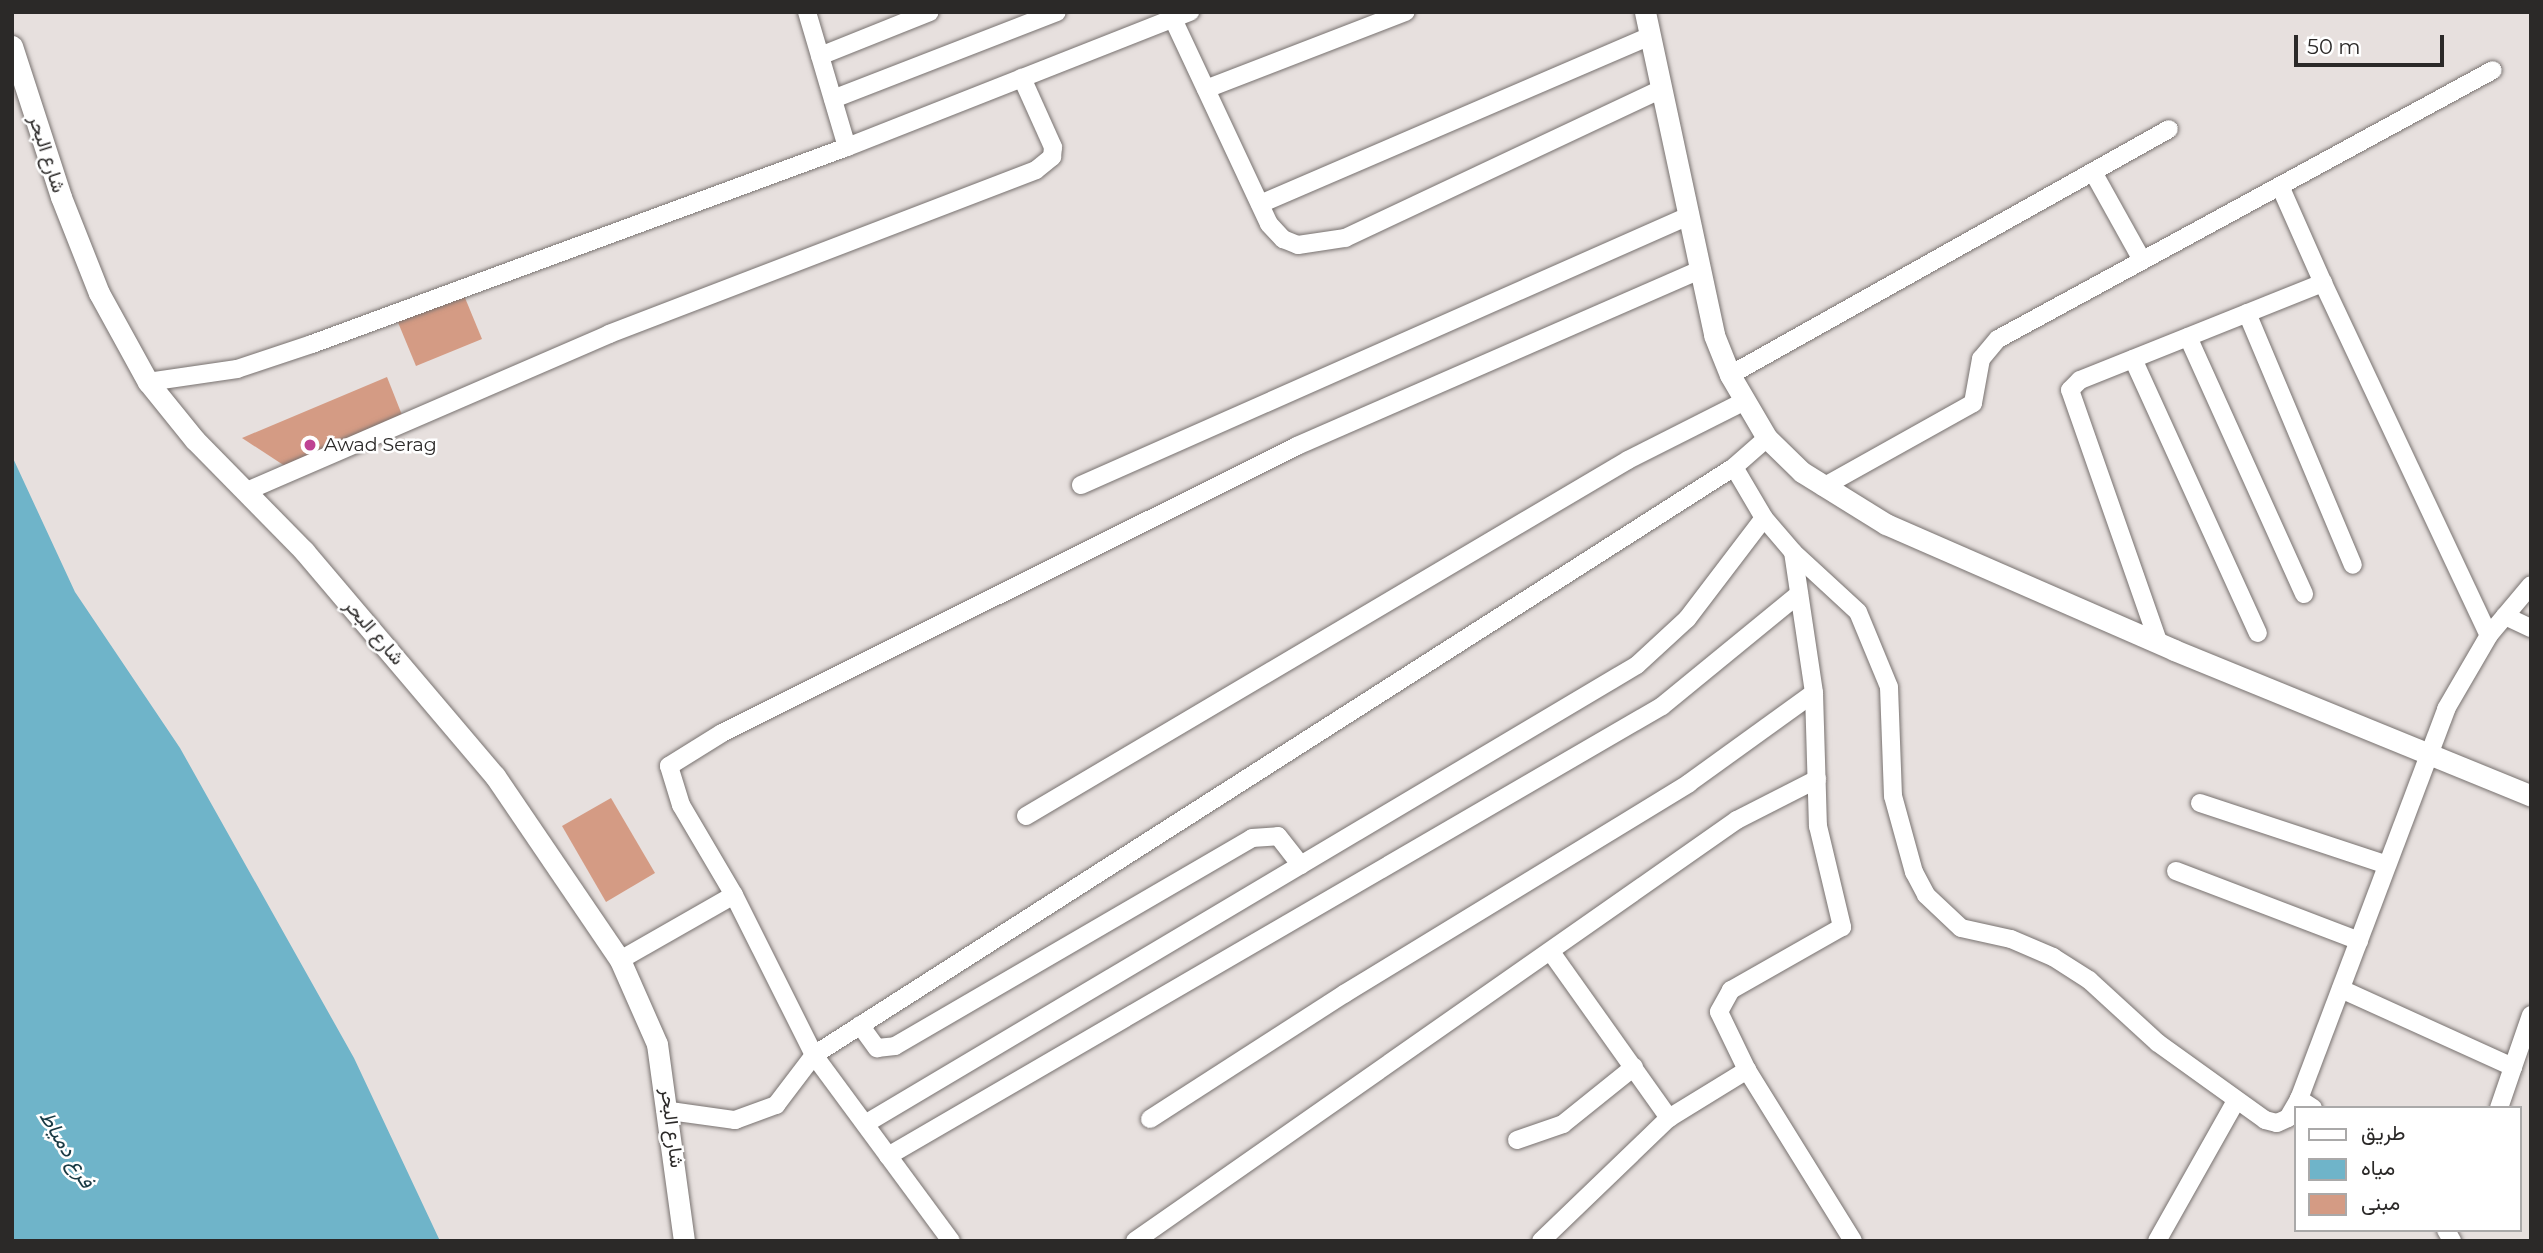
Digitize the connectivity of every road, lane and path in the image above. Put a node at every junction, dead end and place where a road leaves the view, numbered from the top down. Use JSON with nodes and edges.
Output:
{"nodes":[{"id":1,"x":807,"y":12,"type":"edge"},
{"id":2,"x":930,"y":12,"type":"edge"},
{"id":3,"x":1057,"y":12,"type":"edge"},
{"id":4,"x":1406,"y":12,"type":"edge"},
{"id":5,"x":1645,"y":12,"type":"edge"},
{"id":6,"x":1181,"y":15,"type":"edge"},
{"id":7,"x":1650,"y":36,"type":"junction"},
{"id":8,"x":12,"y":46,"type":"edge"},
{"id":9,"x":820,"y":56,"type":"junction"},
{"id":10,"x":2493,"y":70,"type":"dead end"},
{"id":11,"x":1022,"y":78,"type":"junction"},
{"id":12,"x":1206,"y":89,"type":"junction"},
{"id":13,"x":1660,"y":90,"type":"junction"},
{"id":14,"x":833,"y":99,"type":"junction"},
{"id":15,"x":2169,"y":129,"type":"dead end"},
{"id":16,"x":847,"y":147,"type":"junction"},
{"id":17,"x":2093,"y":172,"type":"junction"},
{"id":18,"x":2280,"y":187,"type":"junction"},
{"id":19,"x":1260,"y":204,"type":"junction"},
{"id":20,"x":1686,"y":217,"type":"junction"},
{"id":21,"x":2142,"y":260,"type":"junction"},
{"id":22,"x":1698,"y":271,"type":"junction"},
{"id":23,"x":2323,"y":283,"type":"junction"},
{"id":24,"x":2247,"y":313,"type":"junction"},
{"id":25,"x":2188,"y":337,"type":"junction"},
{"id":26,"x":2133,"y":359,"type":"junction"},
{"id":27,"x":1730,"y":375,"type":"junction"},
{"id":28,"x":148,"y":382,"type":"junction"},
{"id":29,"x":1745,"y":401,"type":"junction"},
{"id":30,"x":1767,"y":438,"type":"junction"},
{"id":31,"x":1734,"y":467,"type":"junction"},
{"id":32,"x":1081,"y":485,"type":"dead end"},
{"id":33,"x":1823,"y":487,"type":"junction"},
{"id":34,"x":247,"y":491,"type":"junction"},
{"id":35,"x":1764,"y":518,"type":"junction"},
{"id":36,"x":1793,"y":552,"type":"junction"},
{"id":37,"x":2353,"y":565,"type":"dead end"},
{"id":38,"x":2531,"y":585,"type":"edge"},
{"id":39,"x":1799,"y":594,"type":"junction"},
{"id":40,"x":2304,"y":594,"type":"dead end"},
{"id":41,"x":2505,"y":616,"type":"junction"},
{"id":42,"x":2531,"y":628,"type":"edge"},
{"id":43,"x":2258,"y":633,"type":"dead end"},
{"id":44,"x":2489,"y":635,"type":"junction"},
{"id":45,"x":2160,"y":644,"type":"junction"},
{"id":46,"x":1814,"y":694,"type":"junction"},
{"id":47,"x":2429,"y":754,"type":"junction"},
{"id":48,"x":1816,"y":779,"type":"junction"},
{"id":49,"x":2531,"y":796,"type":"edge"},
{"id":50,"x":2200,"y":803,"type":"dead end"},
{"id":51,"x":1026,"y":816,"type":"dead end"},
{"id":52,"x":1301,"y":865,"type":"junction"},
{"id":53,"x":2387,"y":865,"type":"junction"},
{"id":54,"x":2176,"y":871,"type":"dead end"},
{"id":55,"x":734,"y":895,"type":"junction"},
{"id":56,"x":2358,"y":942,"type":"junction"},
{"id":57,"x":1551,"y":952,"type":"junction"},
{"id":58,"x":620,"y":960,"type":"junction"},
{"id":59,"x":2341,"y":989,"type":"junction"},
{"id":60,"x":2531,"y":1015,"type":"edge"},
{"id":61,"x":860,"y":1025,"type":"junction"},
{"id":62,"x":814,"y":1055,"type":"junction"},
{"id":63,"x":1634,"y":1067,"type":"junction"},
{"id":64,"x":2513,"y":1067,"type":"junction"},
{"id":65,"x":1746,"y":1070,"type":"junction"},
{"id":66,"x":2236,"y":1101,"type":"junction"},
{"id":67,"x":2306,"y":1103,"type":"edge"},
{"id":68,"x":2500,"y":1106,"type":"edge"},
{"id":69,"x":670,"y":1111,"type":"junction"},
{"id":70,"x":2294,"y":1113,"type":"edge"},
{"id":71,"x":1670,"y":1118,"type":"junction"},
{"id":72,"x":1150,"y":1119,"type":"dead end"},
{"id":73,"x":865,"y":1124,"type":"junction"},
{"id":74,"x":1517,"y":1140,"type":"dead end"},
{"id":75,"x":888,"y":1156,"type":"junction"},
{"id":76,"x":684,"y":1241,"type":"edge"},
{"id":77,"x":951,"y":1241,"type":"edge"},
{"id":78,"x":1135,"y":1241,"type":"edge"},
{"id":79,"x":1541,"y":1241,"type":"edge"},
{"id":80,"x":1853,"y":1241,"type":"edge"},
{"id":81,"x":2157,"y":1241,"type":"edge"}],
"edges":[{"from":1,"to":9,"type":"street"},
{"from":2,"to":9,"type":"street"},
{"from":3,"to":14,"type":"street"},
{"from":4,"to":12,"type":"street"},
{"from":5,"to":7,"type":"street"},
{"from":6,"to":11,"type":"street"},
{"from":6,"to":12,"type":"street"},
{"from":7,"to":13,"type":"street"},
{"from":7,"to":19,"type":"street"},
{"from":8,"to":28,"type":"street","name":"شارع البحر"},
{"from":9,"to":14,"type":"street"},
{"from":10,"to":18,"type":"street"},
{"from":11,"to":16,"type":"street"},
{"from":11,"to":34,"type":"street"},
{"from":12,"to":19,"type":"street"},
{"from":13,"to":19,"type":"street"},
{"from":13,"to":20,"type":"street"},
{"from":14,"to":16,"type":"street"},
{"from":15,"to":17,"type":"street"},
{"from":16,"to":28,"type":"street"},
{"from":17,"to":21,"type":"street"},
{"from":17,"to":27,"type":"street"},
{"from":18,"to":21,"type":"street"},
{"from":18,"to":23,"type":"street"},
{"from":20,"to":22,"type":"street"},
{"from":20,"to":32,"type":"street"},
{"from":21,"to":33,"type":"street"},
{"from":22,"to":27,"type":"street"},
{"from":22,"to":55,"type":"street"},
{"from":23,"to":24,"type":"street"},
{"from":23,"to":44,"type":"street"},
{"from":24,"to":25,"type":"street"},
{"from":24,"to":37,"type":"street"},
{"from":25,"to":26,"type":"street"},
{"from":25,"to":40,"type":"street"},
{"from":26,"to":43,"type":"street"},
{"from":26,"to":45,"type":"street"},
{"from":27,"to":29,"type":"street"},
{"from":28,"to":34,"type":"street","name":"شارع البحر"},
{"from":29,"to":30,"type":"street"},
{"from":29,"to":51,"type":"street"},
{"from":30,"to":31,"type":"street"},
{"from":30,"to":33,"type":"street"},
{"from":31,"to":35,"type":"street"},
{"from":31,"to":61,"type":"street"},
{"from":33,"to":45,"type":"street"},
{"from":34,"to":58,"type":"street","name":"شارع البحر"},
{"from":35,"to":36,"type":"street"},
{"from":35,"to":52,"type":"street"},
{"from":36,"to":39,"type":"street"},
{"from":36,"to":66,"type":"street"},
{"from":38,"to":41,"type":"street"},
{"from":39,"to":46,"type":"street"},
{"from":39,"to":75,"type":"street"},
{"from":41,"to":42,"type":"street"},
{"from":41,"to":44,"type":"street"},
{"from":44,"to":47,"type":"street"},
{"from":45,"to":47,"type":"street"},
{"from":46,"to":48,"type":"street"},
{"from":46,"to":72,"type":"street"},
{"from":47,"to":49,"type":"street"},
{"from":47,"to":53,"type":"street"},
{"from":48,"to":57,"type":"street"},
{"from":48,"to":65,"type":"street"},
{"from":50,"to":53,"type":"street"},
{"from":52,"to":61,"type":"street"},
{"from":52,"to":73,"type":"street"},
{"from":53,"to":56,"type":"street"},
{"from":54,"to":56,"type":"street"},
{"from":55,"to":58,"type":"street"},
{"from":55,"to":62,"type":"street"},
{"from":56,"to":59,"type":"street"},
{"from":57,"to":63,"type":"street"},
{"from":57,"to":78,"type":"street"},
{"from":58,"to":69,"type":"street","name":"شارع البحر"},
{"from":59,"to":64,"type":"street"},
{"from":59,"to":67,"type":"street"},
{"from":60,"to":64,"type":"street"},
{"from":61,"to":62,"type":"street"},
{"from":62,"to":69,"type":"street"},
{"from":62,"to":73,"type":"street"},
{"from":63,"to":71,"type":"street"},
{"from":63,"to":74,"type":"street"},
{"from":64,"to":68,"type":"street"},
{"from":65,"to":71,"type":"street"},
{"from":65,"to":80,"type":"street"},
{"from":66,"to":70,"type":"street"},
{"from":66,"to":81,"type":"street"},
{"from":69,"to":76,"type":"street","name":"شارع البحر"},
{"from":71,"to":79,"type":"street"},
{"from":73,"to":75,"type":"street"},
{"from":75,"to":77,"type":"street"}]}
